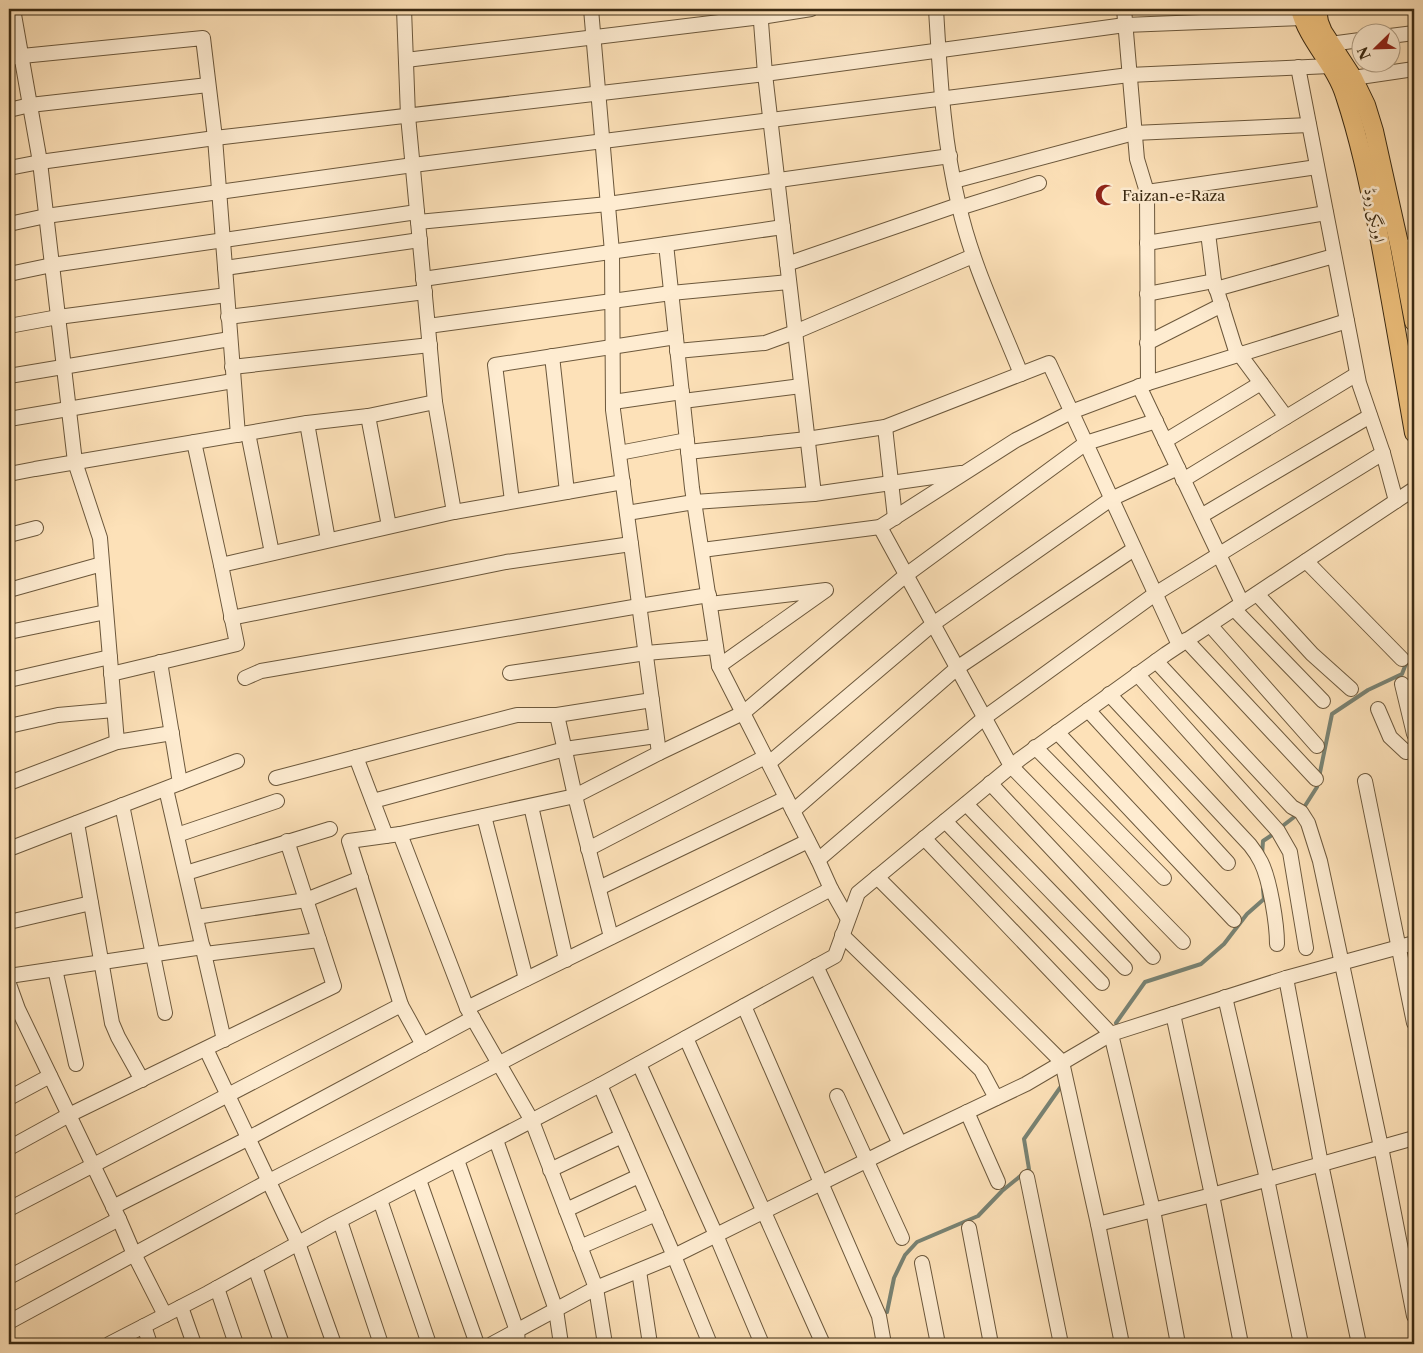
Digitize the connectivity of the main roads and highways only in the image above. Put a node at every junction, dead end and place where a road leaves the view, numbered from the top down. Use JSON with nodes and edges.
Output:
{"nodes":[{"id":1,"x":1306,"y":12,"type":"edge"},
{"id":2,"x":1407,"y":247,"type":"edge"},
{"id":3,"x":1414,"y":322,"type":"edge"},
{"id":4,"x":1414,"y":433,"type":"edge"}],
"edges":[{"from":1,"to":2,"type":"main road","name":"اورنگی روڈ"},
{"from":1,"to":4,"type":"main road","name":"اورنگی روڈ"},
{"from":2,"to":3,"type":"main road","name":"اورنگی روڈ"}]}
